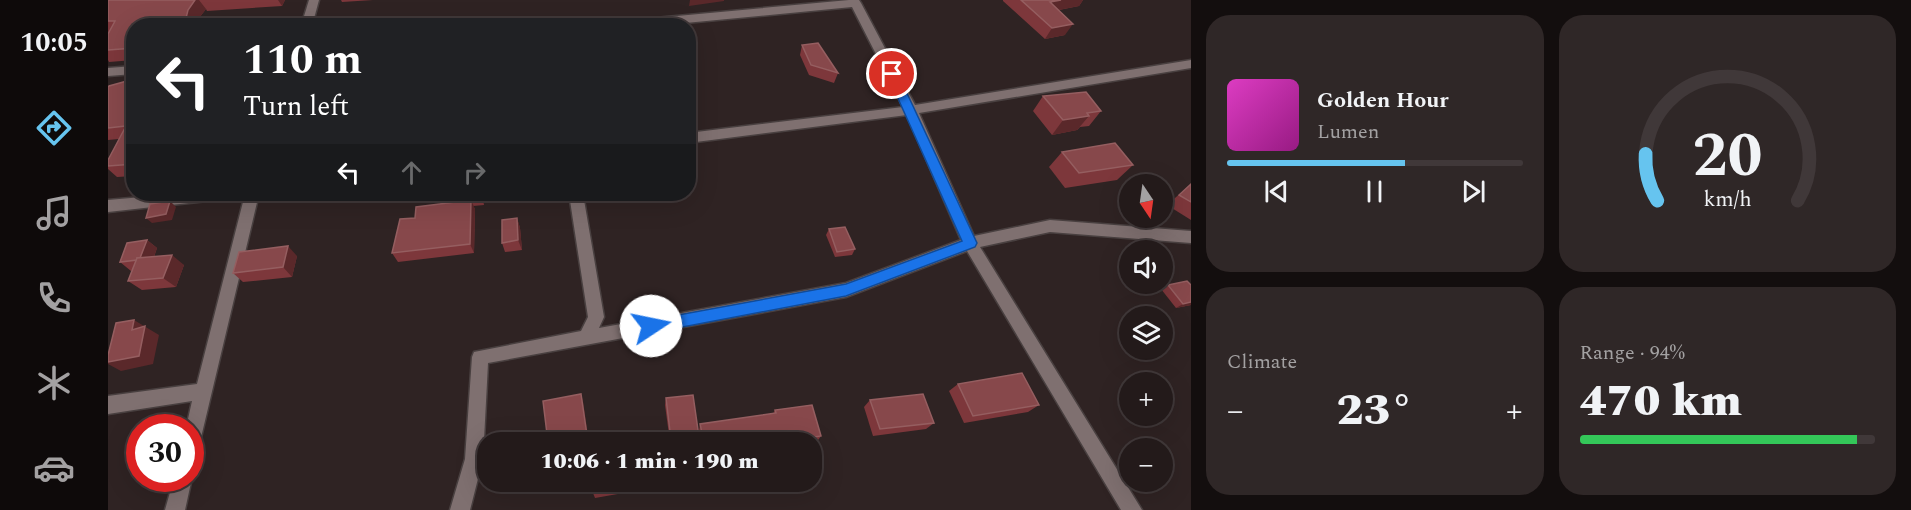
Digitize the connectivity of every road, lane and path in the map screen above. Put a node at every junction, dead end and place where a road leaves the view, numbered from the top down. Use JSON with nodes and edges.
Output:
{"nodes":[{"id":1,"x":314,"y":0,"type":"edge"},
{"id":2,"x":855,"y":1,"type":"edge"},
{"id":3,"x":308,"y":18,"type":"edge"},
{"id":4,"x":690,"y":18,"type":"edge"},
{"id":5,"x":1191,"y":64,"type":"edge"},
{"id":6,"x":126,"y":71,"type":"edge"},
{"id":7,"x":108,"y":72,"type":"edge"},
{"id":8,"x":911,"y":110,"type":"junction"},
{"id":9,"x":696,"y":137,"type":"edge"},
{"id":10,"x":157,"y":201,"type":"edge"},
{"id":11,"x":250,"y":201,"type":"edge"},
{"id":12,"x":577,"y":201,"type":"edge"},
{"id":13,"x":108,"y":206,"type":"edge"},
{"id":14,"x":1191,"y":237,"type":"edge"},
{"id":15,"x":970,"y":243,"type":"junction"},
{"id":16,"x":586,"y":338,"type":"junction"},
{"id":17,"x":203,"y":391,"type":"junction"},
{"id":18,"x":108,"y":405,"type":"edge"},
{"id":19,"x":198,"y":414,"type":"edge"},
{"id":20,"x":180,"y":492,"type":"edge"},
{"id":21,"x":176,"y":510,"type":"edge"},
{"id":22,"x":460,"y":510,"type":"edge"},
{"id":23,"x":1132,"y":510,"type":"edge"}],
"edges":[{"from":1,"to":3,"type":"street"},
{"from":2,"to":4,"type":"street"},
{"from":2,"to":8,"type":"street"},
{"from":5,"to":8,"type":"street"},
{"from":6,"to":7,"type":"street"},
{"from":8,"to":9,"type":"street"},
{"from":8,"to":15,"type":"street"},
{"from":10,"to":13,"type":"street"},
{"from":11,"to":17,"type":"street"},
{"from":12,"to":16,"type":"street"},
{"from":14,"to":15,"type":"street"},
{"from":15,"to":16,"type":"street"},
{"from":15,"to":23,"type":"street"},
{"from":16,"to":22,"type":"street"},
{"from":17,"to":18,"type":"street"},
{"from":17,"to":19,"type":"street"},
{"from":20,"to":21,"type":"street"}]}
